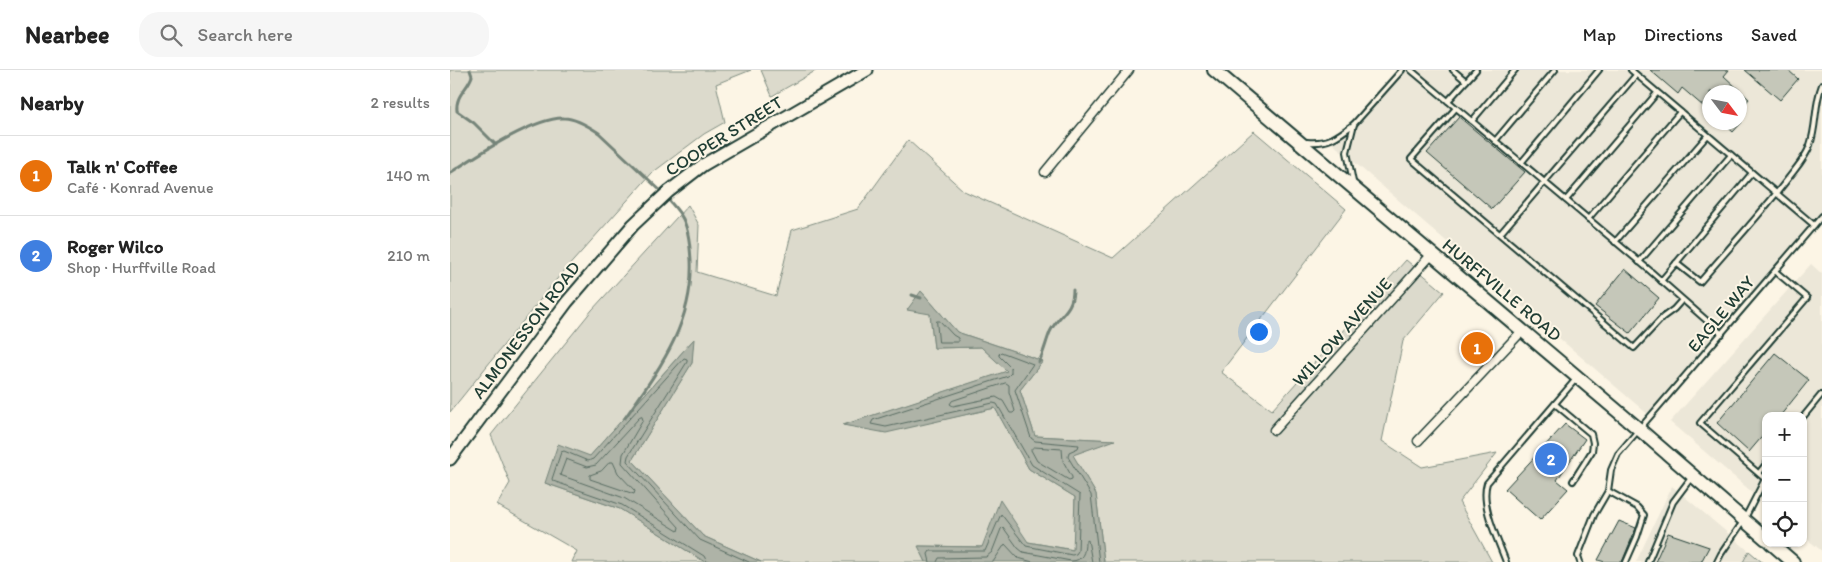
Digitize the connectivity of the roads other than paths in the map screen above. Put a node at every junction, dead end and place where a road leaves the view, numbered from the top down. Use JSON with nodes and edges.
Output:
{"nodes":[{"id":1,"x":867,"y":70,"type":"edge"},
{"id":2,"x":1129,"y":70,"type":"edge"},
{"id":3,"x":1214,"y":70,"type":"edge"},
{"id":4,"x":1402,"y":70,"type":"edge"},
{"id":5,"x":1411,"y":70,"type":"edge"},
{"id":6,"x":1453,"y":70,"type":"edge"},
{"id":7,"x":1476,"y":70,"type":"edge"},
{"id":8,"x":1516,"y":70,"type":"edge"},
{"id":9,"x":1555,"y":70,"type":"edge"},
{"id":10,"x":1599,"y":70,"type":"edge"},
{"id":11,"x":1631,"y":70,"type":"edge"},
{"id":12,"x":1636,"y":75,"type":"junction"},
{"id":13,"x":1466,"y":82,"type":"junction"},
{"id":14,"x":1822,"y":85,"type":"edge"},
{"id":15,"x":1658,"y":93,"type":"junction"},
{"id":16,"x":1448,"y":101,"type":"junction"},
{"id":17,"x":1456,"y":108,"type":"junction"},
{"id":18,"x":1680,"y":112,"type":"junction"},
{"id":19,"x":1472,"y":122,"type":"junction"},
{"id":20,"x":1354,"y":124,"type":"junction"},
{"id":21,"x":1707,"y":136,"type":"junction"},
{"id":22,"x":1495,"y":141,"type":"junction"},
{"id":23,"x":1300,"y":142,"type":"junction"},
{"id":24,"x":1731,"y":155,"type":"junction"},
{"id":25,"x":1521,"y":163,"type":"junction"},
{"id":26,"x":1045,"y":172,"type":"dead end"},
{"id":27,"x":1752,"y":173,"type":"junction"},
{"id":28,"x":1544,"y":182,"type":"junction"},
{"id":29,"x":1353,"y":187,"type":"junction"},
{"id":30,"x":1776,"y":193,"type":"junction"},
{"id":31,"x":1566,"y":200,"type":"junction"},
{"id":32,"x":1822,"y":216,"type":"edge"},
{"id":33,"x":1588,"y":219,"type":"junction"},
{"id":34,"x":633,"y":225,"type":"joint"},
{"id":35,"x":1814,"y":226,"type":"junction"},
{"id":36,"x":1500,"y":234,"type":"junction"},
{"id":37,"x":1615,"y":242,"type":"junction"},
{"id":38,"x":1432,"y":254,"type":"junction"},
{"id":39,"x":1639,"y":262,"type":"junction"},
{"id":40,"x":1676,"y":263,"type":"junction"},
{"id":41,"x":1775,"y":271,"type":"junction"},
{"id":42,"x":1661,"y":281,"type":"junction"},
{"id":43,"x":1682,"y":300,"type":"junction"},
{"id":44,"x":1522,"y":331,"type":"junction"},
{"id":45,"x":1722,"y":334,"type":"junction"},
{"id":46,"x":1577,"y":377,"type":"junction"},
{"id":47,"x":1821,"y":395,"type":"edge"},
{"id":48,"x":1555,"y":404,"type":"junction"},
{"id":49,"x":1807,"y":412,"type":"edge"},
{"id":50,"x":1274,"y":430,"type":"dead end"},
{"id":51,"x":1640,"y":430,"type":"junction"},
{"id":52,"x":1418,"y":440,"type":"dead end"},
{"id":53,"x":450,"y":460,"type":"edge"},
{"id":54,"x":1762,"y":469,"type":"edge"},
{"id":55,"x":1759,"y":473,"type":"junction"},
{"id":56,"x":1693,"y":476,"type":"junction"},
{"id":57,"x":1573,"y":480,"type":"dead end"},
{"id":58,"x":1608,"y":491,"type":"junction"},
{"id":59,"x":1744,"y":520,"type":"junction"},
{"id":60,"x":1762,"y":536,"type":"edge"},
{"id":61,"x":1776,"y":547,"type":"edge"},
{"id":62,"x":1506,"y":562,"type":"edge"},
{"id":63,"x":1580,"y":562,"type":"edge"},
{"id":64,"x":1626,"y":562,"type":"edge"},
{"id":65,"x":1648,"y":562,"type":"edge"},
{"id":66,"x":1717,"y":562,"type":"edge"},
{"id":67,"x":1793,"y":562,"type":"edge"}],
"edges":[{"from":1,"to":34,"type":"main road","name":"COOPER STREET"},
{"from":2,"to":26,"type":"street"},
{"from":3,"to":23,"type":"main road","name":"HURFFVILLE ROAD"},
{"from":4,"to":20,"type":"lane"},
{"from":5,"to":16,"type":"lane"},
{"from":6,"to":13,"type":"lane"},
{"from":7,"to":13,"type":"lane"},
{"from":8,"to":19,"type":"lane"},
{"from":9,"to":22,"type":"lane"},
{"from":10,"to":25,"type":"lane"},
{"from":11,"to":12,"type":"lane"},
{"from":12,"to":15,"type":"lane"},
{"from":12,"to":28,"type":"lane"},
{"from":13,"to":16,"type":"lane"},
{"from":14,"to":30,"type":"lane"},
{"from":15,"to":18,"type":"lane"},
{"from":15,"to":31,"type":"lane"},
{"from":16,"to":17,"type":"lane"},
{"from":17,"to":19,"type":"lane"},
{"from":17,"to":36,"type":"lane"},
{"from":18,"to":21,"type":"lane"},
{"from":18,"to":33,"type":"lane"},
{"from":19,"to":22,"type":"lane"},
{"from":20,"to":23,"type":"lane"},
{"from":20,"to":29,"type":"lane"},
{"from":21,"to":24,"type":"lane"},
{"from":21,"to":37,"type":"lane"},
{"from":22,"to":25,"type":"lane"},
{"from":23,"to":29,"type":"main road","name":"HURFFVILLE ROAD"},
{"from":24,"to":27,"type":"lane"},
{"from":24,"to":39,"type":"lane"},
{"from":25,"to":28,"type":"lane"},
{"from":27,"to":30,"type":"lane"},
{"from":27,"to":40,"type":"lane"},
{"from":28,"to":31,"type":"lane"},
{"from":28,"to":36,"type":"lane"},
{"from":29,"to":38,"type":"main road","name":"HURFFVILLE ROAD"},
{"from":30,"to":35,"type":"lane"},
{"from":30,"to":40,"type":"lane"},
{"from":31,"to":33,"type":"lane"},
{"from":32,"to":35,"type":"lane","name":"EAGLE WAY"},
{"from":33,"to":37,"type":"lane"},
{"from":34,"to":53,"type":"main road","name":"ALMONESSON ROAD"},
{"from":35,"to":41,"type":"lane","name":"EAGLE WAY"},
{"from":36,"to":43,"type":"lane"},
{"from":37,"to":39,"type":"lane"},
{"from":38,"to":44,"type":"main road","name":"HURFFVILLE ROAD"},
{"from":38,"to":50,"type":"street","name":"WILLOW AVENUE"},
{"from":39,"to":42,"type":"lane"},
{"from":40,"to":42,"type":"lane"},
{"from":41,"to":45,"type":"lane","name":"EAGLE WAY"},
{"from":41,"to":55,"type":"lane"},
{"from":42,"to":43,"type":"lane"},
{"from":43,"to":45,"type":"lane"},
{"from":44,"to":46,"type":"main road","name":"HURFFVILLE ROAD"},
{"from":44,"to":52,"type":"street"},
{"from":45,"to":51,"type":"lane","name":"EAGLE WAY"},
{"from":46,"to":48,"type":"lane"},
{"from":46,"to":51,"type":"main road","name":"HURFFVILLE ROAD"},
{"from":47,"to":49,"type":"lane"},
{"from":48,"to":57,"type":"lane"},
{"from":48,"to":62,"type":"lane"},
{"from":51,"to":56,"type":"main road","name":"HURFFVILLE ROAD"},
{"from":51,"to":58,"type":"lane","name":"EAGLE WAY"},
{"from":54,"to":55,"type":"lane"},
{"from":55,"to":59,"type":"lane"},
{"from":56,"to":59,"type":"main road","name":"HURFFVILLE ROAD"},
{"from":56,"to":65,"type":"lane"},
{"from":58,"to":63,"type":"lane","name":"EAGLE WAY"},
{"from":58,"to":64,"type":"lane"},
{"from":59,"to":60,"type":"main road","name":"HURFFVILLE ROAD"},
{"from":59,"to":66,"type":"lane"},
{"from":61,"to":67,"type":"main road"}]}
